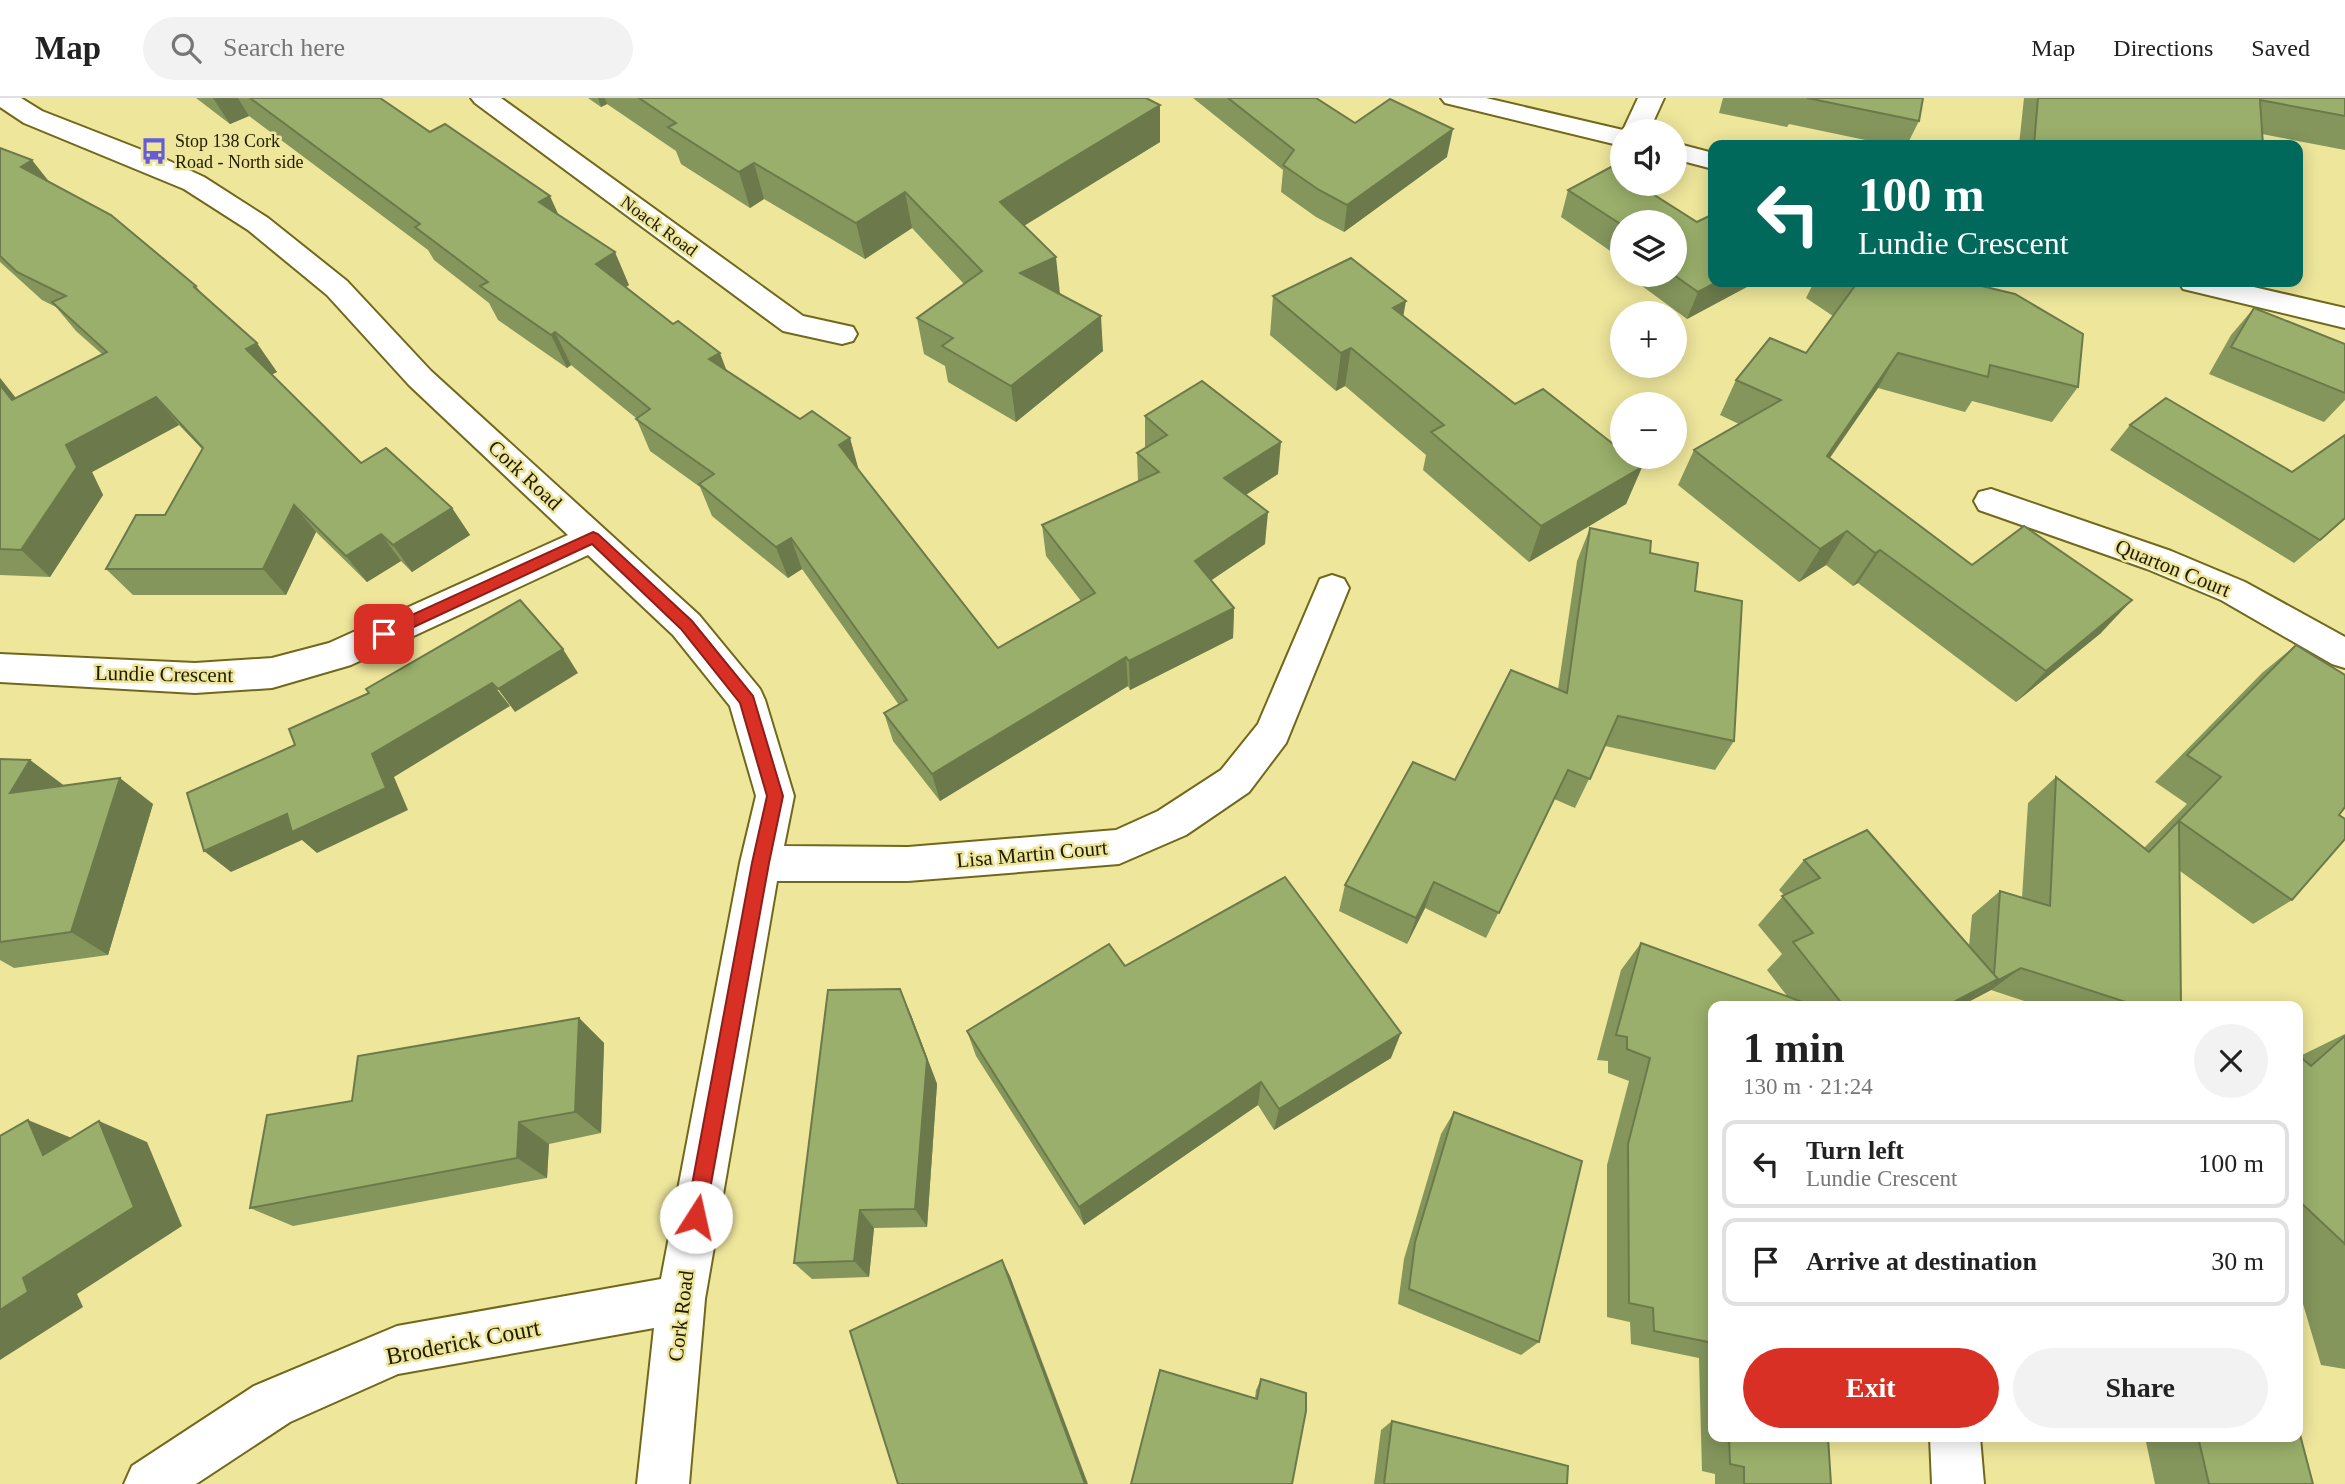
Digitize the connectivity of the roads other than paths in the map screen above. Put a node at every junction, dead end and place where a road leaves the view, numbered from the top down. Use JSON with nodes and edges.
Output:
{"nodes":[{"id":1,"x":4,"y":98,"type":"edge"},
{"id":2,"x":484,"y":98,"type":"edge"},
{"id":3,"x":1454,"y":98,"type":"edge"},
{"id":4,"x":1651,"y":98,"type":"edge"},
{"id":5,"x":1641,"y":119,"type":"edge"},
{"id":6,"x":1610,"y":135,"type":"edge"},
{"id":7,"x":1687,"y":154,"type":"edge"},
{"id":8,"x":1708,"y":160,"type":"edge"},
{"id":9,"x":2214,"y":287,"type":"edge"},
{"id":10,"x":2345,"y":318,"type":"edge"},
{"id":11,"x":842,"y":334,"type":"dead end"},
{"id":12,"x":1991,"y":501,"type":"dead end"},
{"id":13,"x":593,"y":538,"type":"junction"},
{"id":14,"x":1332,"y":588,"type":"dead end"},
{"id":15,"x":2345,"y":654,"type":"edge"},
{"id":16,"x":0,"y":667,"type":"edge"},
{"id":17,"x":760,"y":863,"type":"junction"},
{"id":18,"x":681,"y":1299,"type":"junction"},
{"id":19,"x":1955,"y":1442,"type":"edge"},
{"id":20,"x":150,"y":1484,"type":"edge"},
{"id":21,"x":663,"y":1484,"type":"edge"},
{"id":22,"x":1958,"y":1484,"type":"edge"}],
"edges":[{"from":1,"to":13,"type":"street","name":"Cork Road"},
{"from":2,"to":11,"type":"street","name":"Noack Road"},
{"from":3,"to":6,"type":"street"},
{"from":4,"to":5,"type":"street"},
{"from":7,"to":8,"type":"street"},
{"from":9,"to":10,"type":"street"},
{"from":12,"to":15,"type":"street","name":"Quarton Court"},
{"from":13,"to":16,"type":"street","name":"Lundie Crescent"},
{"from":13,"to":17,"type":"street","name":"Cork Road"},
{"from":14,"to":17,"type":"street","name":"Lisa Martin Court"},
{"from":17,"to":18,"type":"street","name":"Cork Road"},
{"from":18,"to":20,"type":"street","name":"Broderick Court"},
{"from":18,"to":21,"type":"street","name":"Cork Road"},
{"from":19,"to":22,"type":"street"}]}
